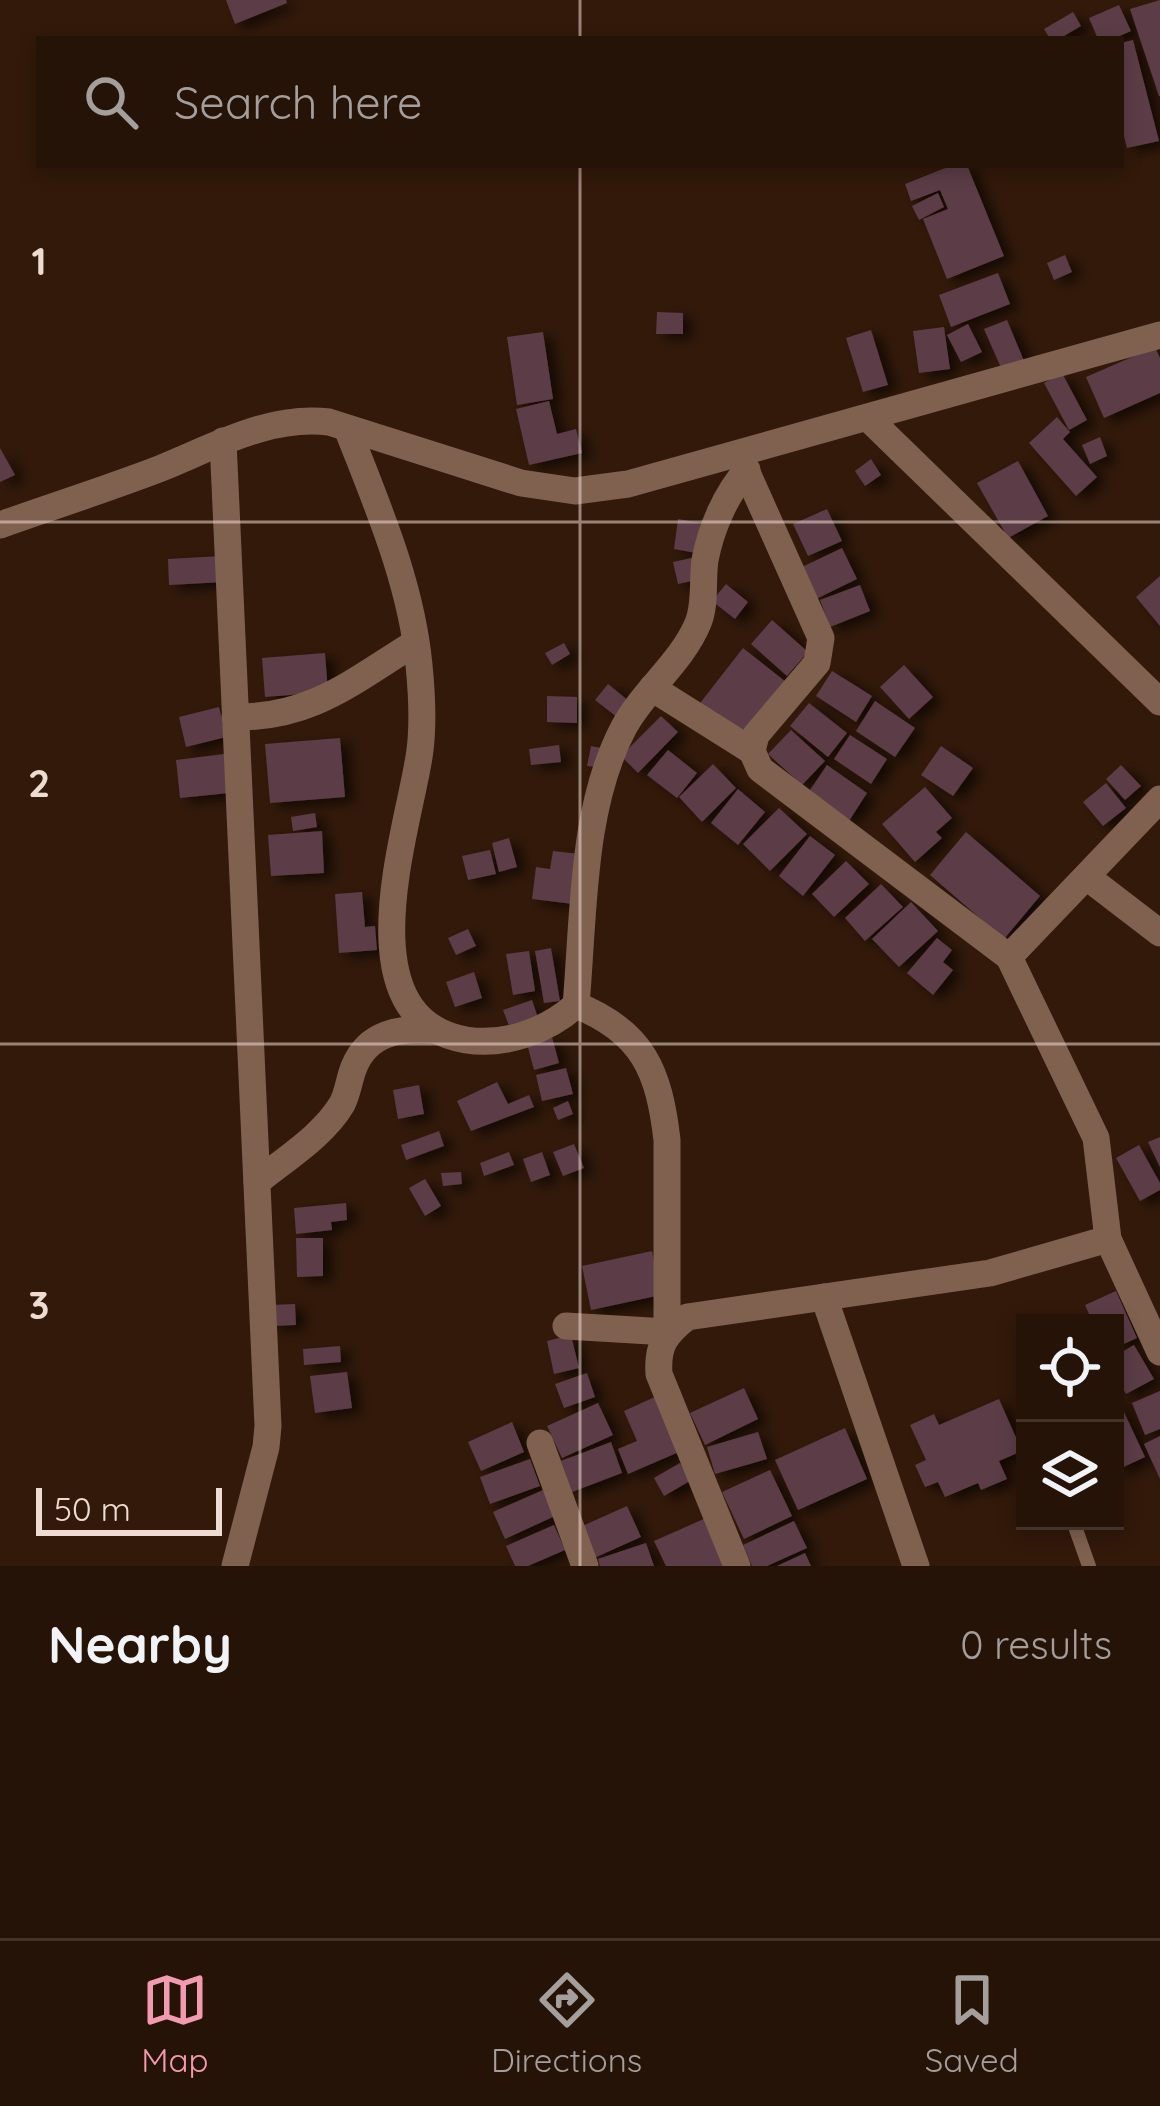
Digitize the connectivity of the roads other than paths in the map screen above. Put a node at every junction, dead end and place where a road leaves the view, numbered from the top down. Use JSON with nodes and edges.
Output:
{"nodes":[{"id":1,"x":1160,"y":335,"type":"edge"},
{"id":2,"x":868,"y":418,"type":"junction"},
{"id":3,"x":347,"y":428,"type":"junction"},
{"id":4,"x":223,"y":441,"type":"junction"},
{"id":5,"x":742,"y":461,"type":"junction"},
{"id":6,"x":0,"y":525,"type":"edge"},
{"id":7,"x":416,"y":643,"type":"junction"},
{"id":8,"x":652,"y":688,"type":"junction"},
{"id":9,"x":1160,"y":702,"type":"edge"},
{"id":10,"x":236,"y":717,"type":"junction"},
{"id":11,"x":752,"y":751,"type":"junction"},
{"id":12,"x":1160,"y":799,"type":"edge"},
{"id":13,"x":1087,"y":877,"type":"junction"},
{"id":14,"x":1160,"y":933,"type":"edge"},
{"id":15,"x":1010,"y":957,"type":"junction"},
{"id":16,"x":576,"y":1005,"type":"junction"},
{"id":17,"x":434,"y":1030,"type":"junction"},
{"id":18,"x":257,"y":1182,"type":"junction"},
{"id":19,"x":1108,"y":1239,"type":"junction"},
{"id":20,"x":824,"y":1298,"type":"junction"},
{"id":21,"x":566,"y":1326,"type":"dead end"},
{"id":22,"x":667,"y":1332,"type":"junction"},
{"id":23,"x":1160,"y":1352,"type":"edge"},
{"id":24,"x":540,"y":1443,"type":"dead end"},
{"id":25,"x":1076,"y":1530,"type":"edge"},
{"id":26,"x":235,"y":1566,"type":"edge"},
{"id":27,"x":585,"y":1566,"type":"edge"},
{"id":28,"x":737,"y":1566,"type":"edge"},
{"id":29,"x":916,"y":1566,"type":"edge"},
{"id":30,"x":1089,"y":1566,"type":"edge"}],
"edges":[{"from":1,"to":2,"type":"street"},
{"from":2,"to":5,"type":"street"},
{"from":2,"to":9,"type":"street"},
{"from":3,"to":4,"type":"street"},
{"from":3,"to":5,"type":"street"},
{"from":3,"to":7,"type":"street"},
{"from":4,"to":6,"type":"street"},
{"from":4,"to":10,"type":"street"},
{"from":5,"to":8,"type":"street"},
{"from":5,"to":11,"type":"street"},
{"from":7,"to":10,"type":"street"},
{"from":7,"to":17,"type":"street"},
{"from":8,"to":11,"type":"street"},
{"from":8,"to":16,"type":"street"},
{"from":10,"to":18,"type":"street"},
{"from":11,"to":15,"type":"street"},
{"from":12,"to":13,"type":"street"},
{"from":13,"to":14,"type":"street"},
{"from":13,"to":15,"type":"street"},
{"from":15,"to":19,"type":"street"},
{"from":16,"to":17,"type":"street"},
{"from":16,"to":22,"type":"street"},
{"from":17,"to":18,"type":"street"},
{"from":18,"to":26,"type":"street"},
{"from":19,"to":20,"type":"street"},
{"from":19,"to":23,"type":"street"},
{"from":20,"to":22,"type":"street"},
{"from":20,"to":29,"type":"street"},
{"from":21,"to":22,"type":"street"},
{"from":22,"to":28,"type":"street"},
{"from":24,"to":27,"type":"street"},
{"from":25,"to":30,"type":"lane"}]}
